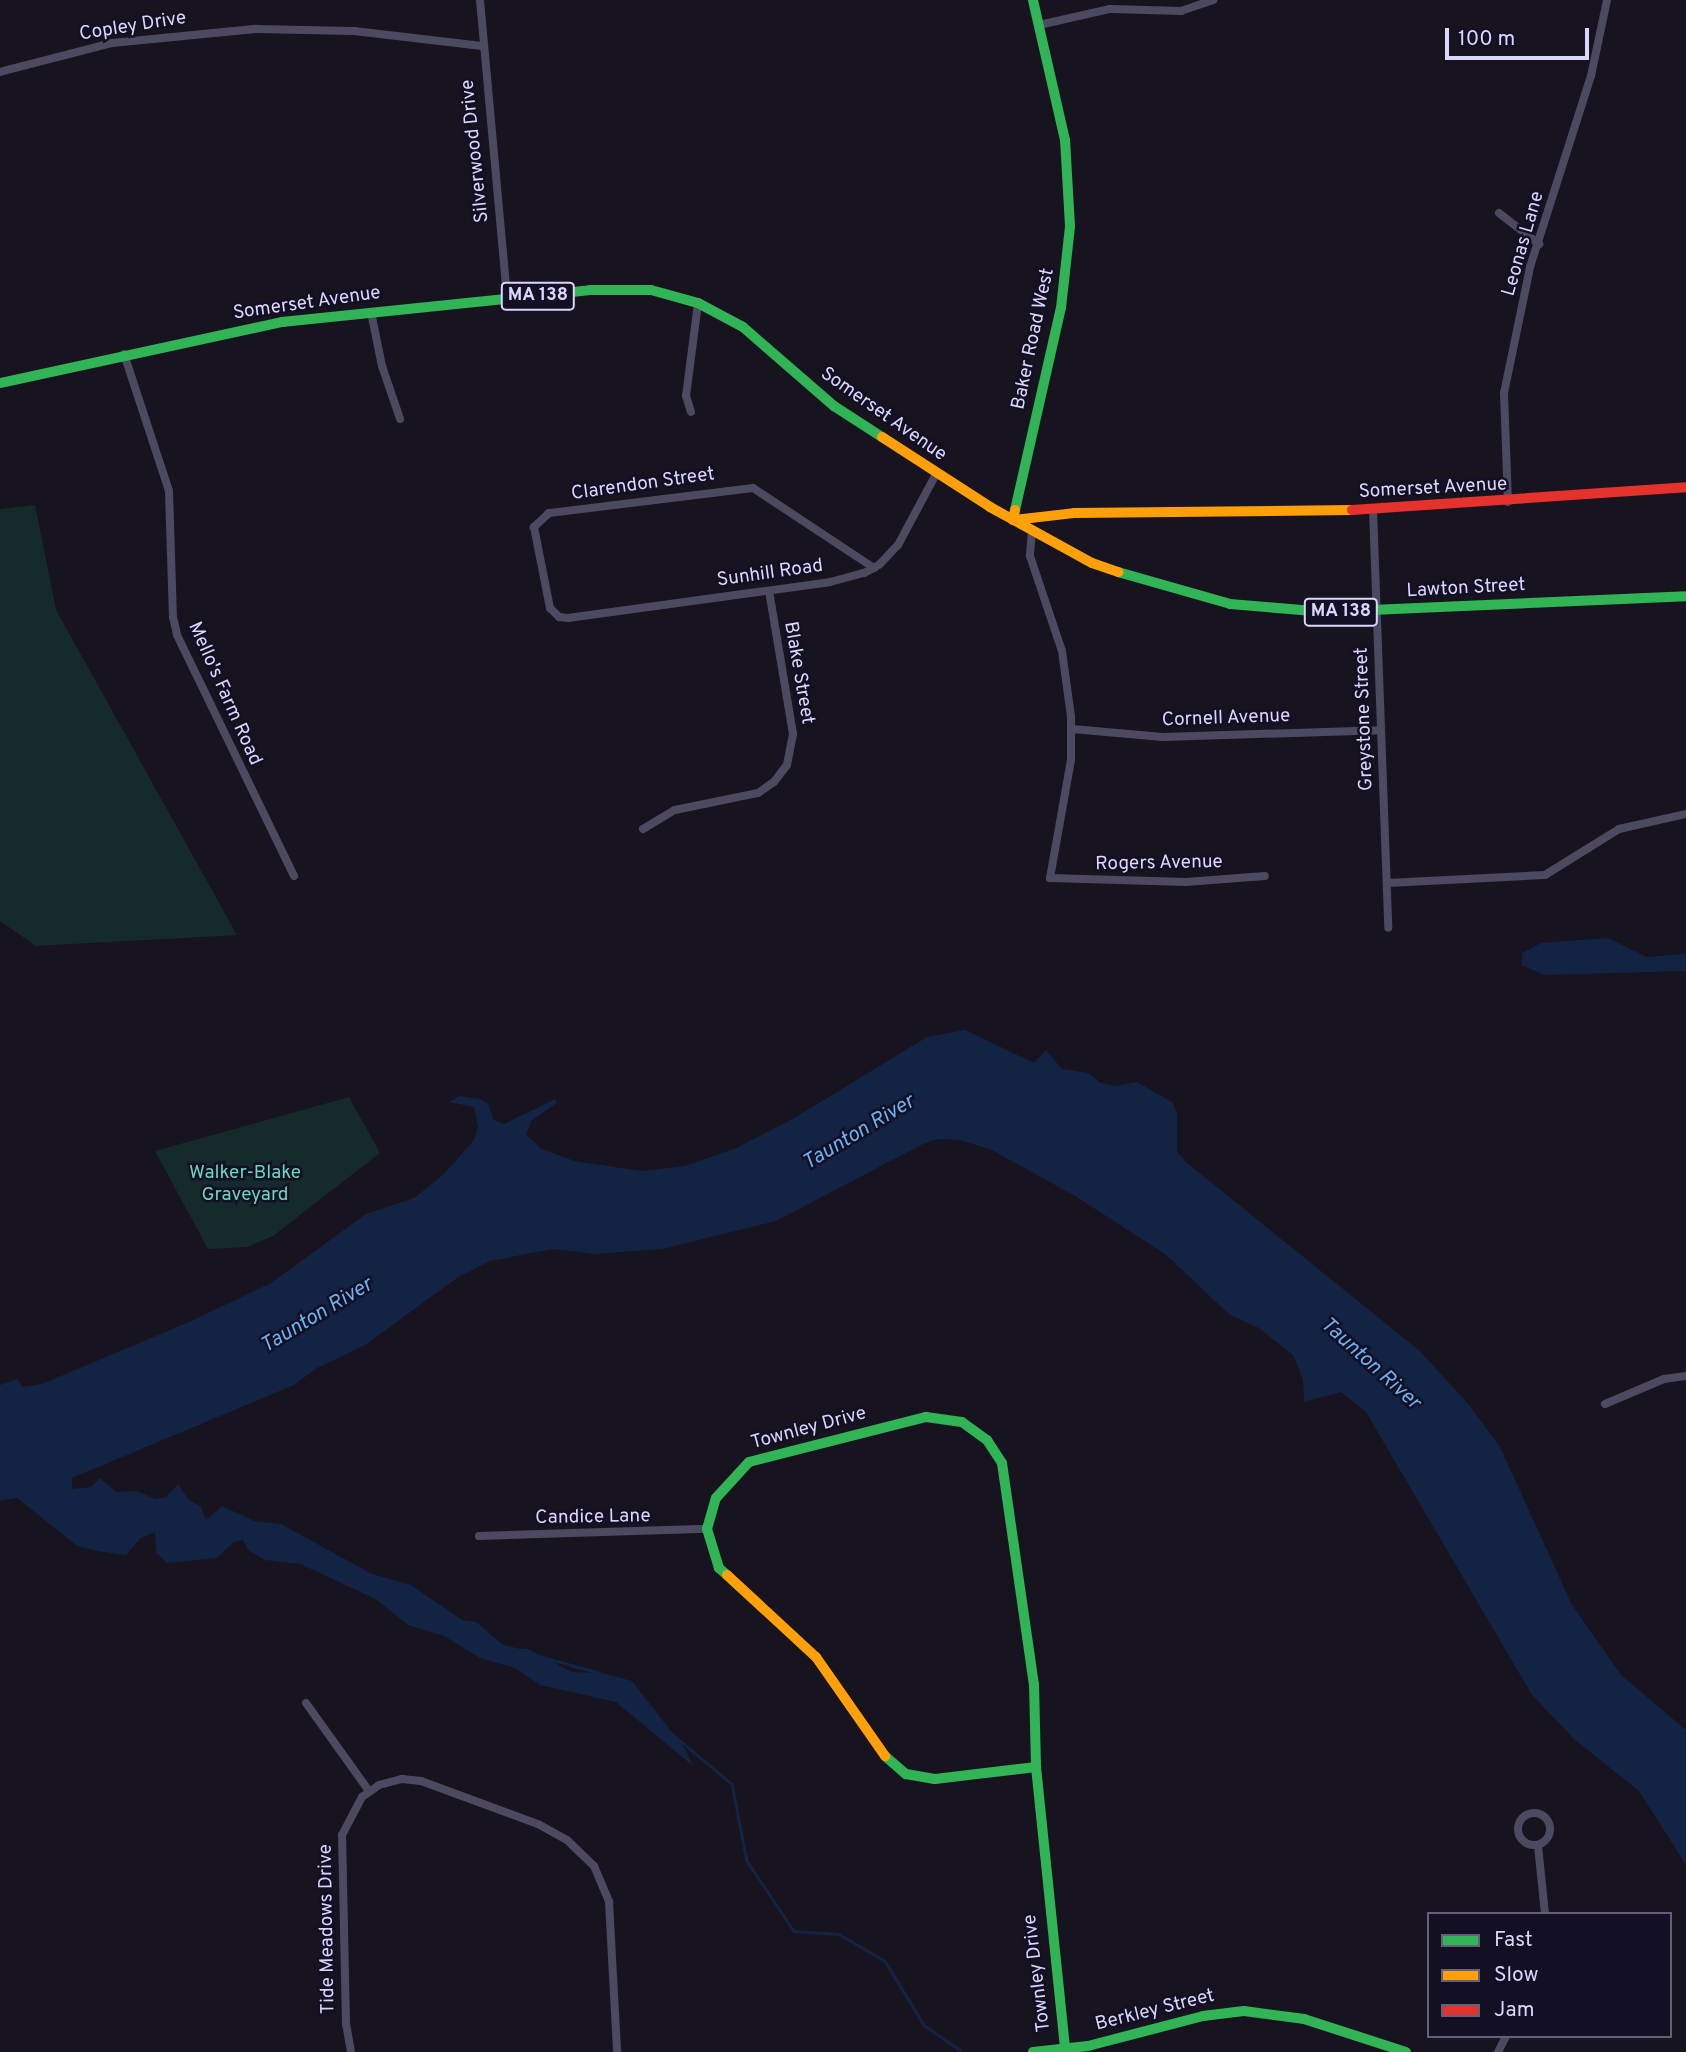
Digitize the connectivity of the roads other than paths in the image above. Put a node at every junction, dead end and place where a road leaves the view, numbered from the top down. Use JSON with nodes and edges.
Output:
{"nodes":[{"id":1,"x":481,"y":0,"type":"edge"},
{"id":2,"x":1033,"y":0,"type":"edge"},
{"id":3,"x":1213,"y":0,"type":"edge"},
{"id":4,"x":1607,"y":0,"type":"edge"},
{"id":5,"x":1039,"y":24,"type":"junction"},
{"id":6,"x":482,"y":46,"type":"junction"},
{"id":7,"x":0,"y":72,"type":"edge"},
{"id":8,"x":1499,"y":213,"type":"dead end"},
{"id":9,"x":1539,"y":244,"type":"junction"},
{"id":10,"x":507,"y":298,"type":"junction"},
{"id":11,"x":698,"y":303,"type":"junction"},
{"id":12,"x":370,"y":312,"type":"junction"},
{"id":13,"x":124,"y":354,"type":"junction"},
{"id":14,"x":0,"y":383,"type":"edge"},
{"id":15,"x":691,"y":412,"type":"dead end"},
{"id":16,"x":400,"y":419,"type":"dead end"},
{"id":17,"x":936,"y":474,"type":"junction"},
{"id":18,"x":1686,"y":487,"type":"edge"},
{"id":19,"x":1508,"y":502,"type":"junction"},
{"id":20,"x":1373,"y":510,"type":"junction"},
{"id":21,"x":1013,"y":520,"type":"junction"},
{"id":22,"x":1032,"y":531,"type":"junction"},
{"id":23,"x":874,"y":568,"type":"junction"},
{"id":24,"x":769,"y":591,"type":"junction"},
{"id":25,"x":1686,"y":597,"type":"edge"},
{"id":26,"x":1377,"y":611,"type":"junction"},
{"id":27,"x":555,"y":615,"type":"joint"},
{"id":28,"x":1072,"y":729,"type":"junction"},
{"id":29,"x":1381,"y":730,"type":"junction"},
{"id":30,"x":1686,"y":814,"type":"edge"},
{"id":31,"x":643,"y":828,"type":"dead end"},
{"id":32,"x":1265,"y":876,"type":"dead end"},
{"id":33,"x":294,"y":877,"type":"dead end"},
{"id":34,"x":1387,"y":883,"type":"junction"},
{"id":35,"x":1388,"y":928,"type":"dead end"},
{"id":36,"x":1686,"y":1376,"type":"edge"},
{"id":37,"x":1605,"y":1404,"type":"dead end"},
{"id":38,"x":707,"y":1529,"type":"junction"},
{"id":39,"x":479,"y":1536,"type":"dead end"},
{"id":40,"x":306,"y":1703,"type":"dead end"},
{"id":41,"x":1037,"y":1767,"type":"junction"},
{"id":42,"x":369,"y":1791,"type":"junction"},
{"id":43,"x":1538,"y":1846,"type":"junction"},
{"id":44,"x":1545,"y":1912,"type":"edge"},
{"id":45,"x":1065,"y":2050,"type":"junction"},
{"id":46,"x":351,"y":2052,"type":"edge"},
{"id":47,"x":617,"y":2052,"type":"edge"},
{"id":48,"x":1032,"y":2052,"type":"edge"},
{"id":49,"x":1406,"y":2052,"type":"edge"}],
"edges":[{"from":1,"to":6,"type":"street","name":"Silverwood Drive"},
{"from":2,"to":5,"type":"street","name":"Baker Road West"},
{"from":3,"to":5,"type":"street"},
{"from":4,"to":9,"type":"street","name":"Leonas Lane"},
{"from":5,"to":21,"type":"street","name":"Baker Road West"},
{"from":6,"to":7,"type":"street","name":"Copley Drive"},
{"from":6,"to":10,"type":"street","name":"Silverwood Drive"},
{"from":8,"to":9,"type":"street"},
{"from":9,"to":19,"type":"street","name":"Leonas Lane"},
{"from":10,"to":11,"type":"street","name":"Somerset Avenue","number":"MA 138"},
{"from":10,"to":12,"type":"street","name":"Somerset Avenue","number":"MA 138"},
{"from":11,"to":15,"type":"street"},
{"from":11,"to":17,"type":"street","name":"Somerset Avenue","number":"MA 138"},
{"from":12,"to":13,"type":"street","name":"Somerset Avenue","number":"MA 138"},
{"from":12,"to":16,"type":"street"},
{"from":13,"to":14,"type":"street","name":"Somerset Avenue","number":"MA 138"},
{"from":13,"to":33,"type":"street","name":"Mello's Farm Road"},
{"from":17,"to":21,"type":"street","name":"Somerset Avenue","number":"MA 138"},
{"from":17,"to":23,"type":"street","name":"Sunhill Road"},
{"from":18,"to":19,"type":"street","name":"Somerset Avenue"},
{"from":19,"to":20,"type":"street","name":"Somerset Avenue"},
{"from":20,"to":21,"type":"street","name":"Somerset Avenue"},
{"from":20,"to":26,"type":"street","name":"Greystone Street"},
{"from":21,"to":22,"type":"street","name":"Lawton Street","number":"MA 138"},
{"from":22,"to":26,"type":"street","name":"Lawton Street","number":"MA 138"},
{"from":22,"to":28,"type":"street"},
{"from":23,"to":24,"type":"street","name":"Sunhill Road"},
{"from":23,"to":27,"type":"street","name":"Clarendon Street"},
{"from":24,"to":27,"type":"street","name":"Sunhill Road"},
{"from":24,"to":31,"type":"street","name":"Blake Street"},
{"from":25,"to":26,"type":"street","name":"Lawton Street","number":"MA 138"},
{"from":26,"to":29,"type":"street","name":"Greystone Street"},
{"from":28,"to":29,"type":"street","name":"Cornell Avenue"},
{"from":28,"to":32,"type":"street","name":"Rogers Avenue"},
{"from":29,"to":34,"type":"street","name":"Greystone Street"},
{"from":30,"to":34,"type":"street"},
{"from":34,"to":35,"type":"street","name":"Greystone Street"},
{"from":36,"to":37,"type":"street"},
{"from":38,"to":39,"type":"street","name":"Candice Lane"},
{"from":38,"to":41,"type":"street"},
{"from":38,"to":41,"type":"street","name":"Townley Drive"},
{"from":40,"to":42,"type":"street"},
{"from":41,"to":45,"type":"street","name":"Townley Drive"},
{"from":42,"to":46,"type":"street","name":"Tide Meadows Drive"},
{"from":42,"to":47,"type":"street"},
{"from":43,"to":43,"type":"street"},
{"from":43,"to":44,"type":"street"},
{"from":45,"to":48,"type":"street","name":"Berkley Street"},
{"from":45,"to":49,"type":"street","name":"Berkley Street"}]}
